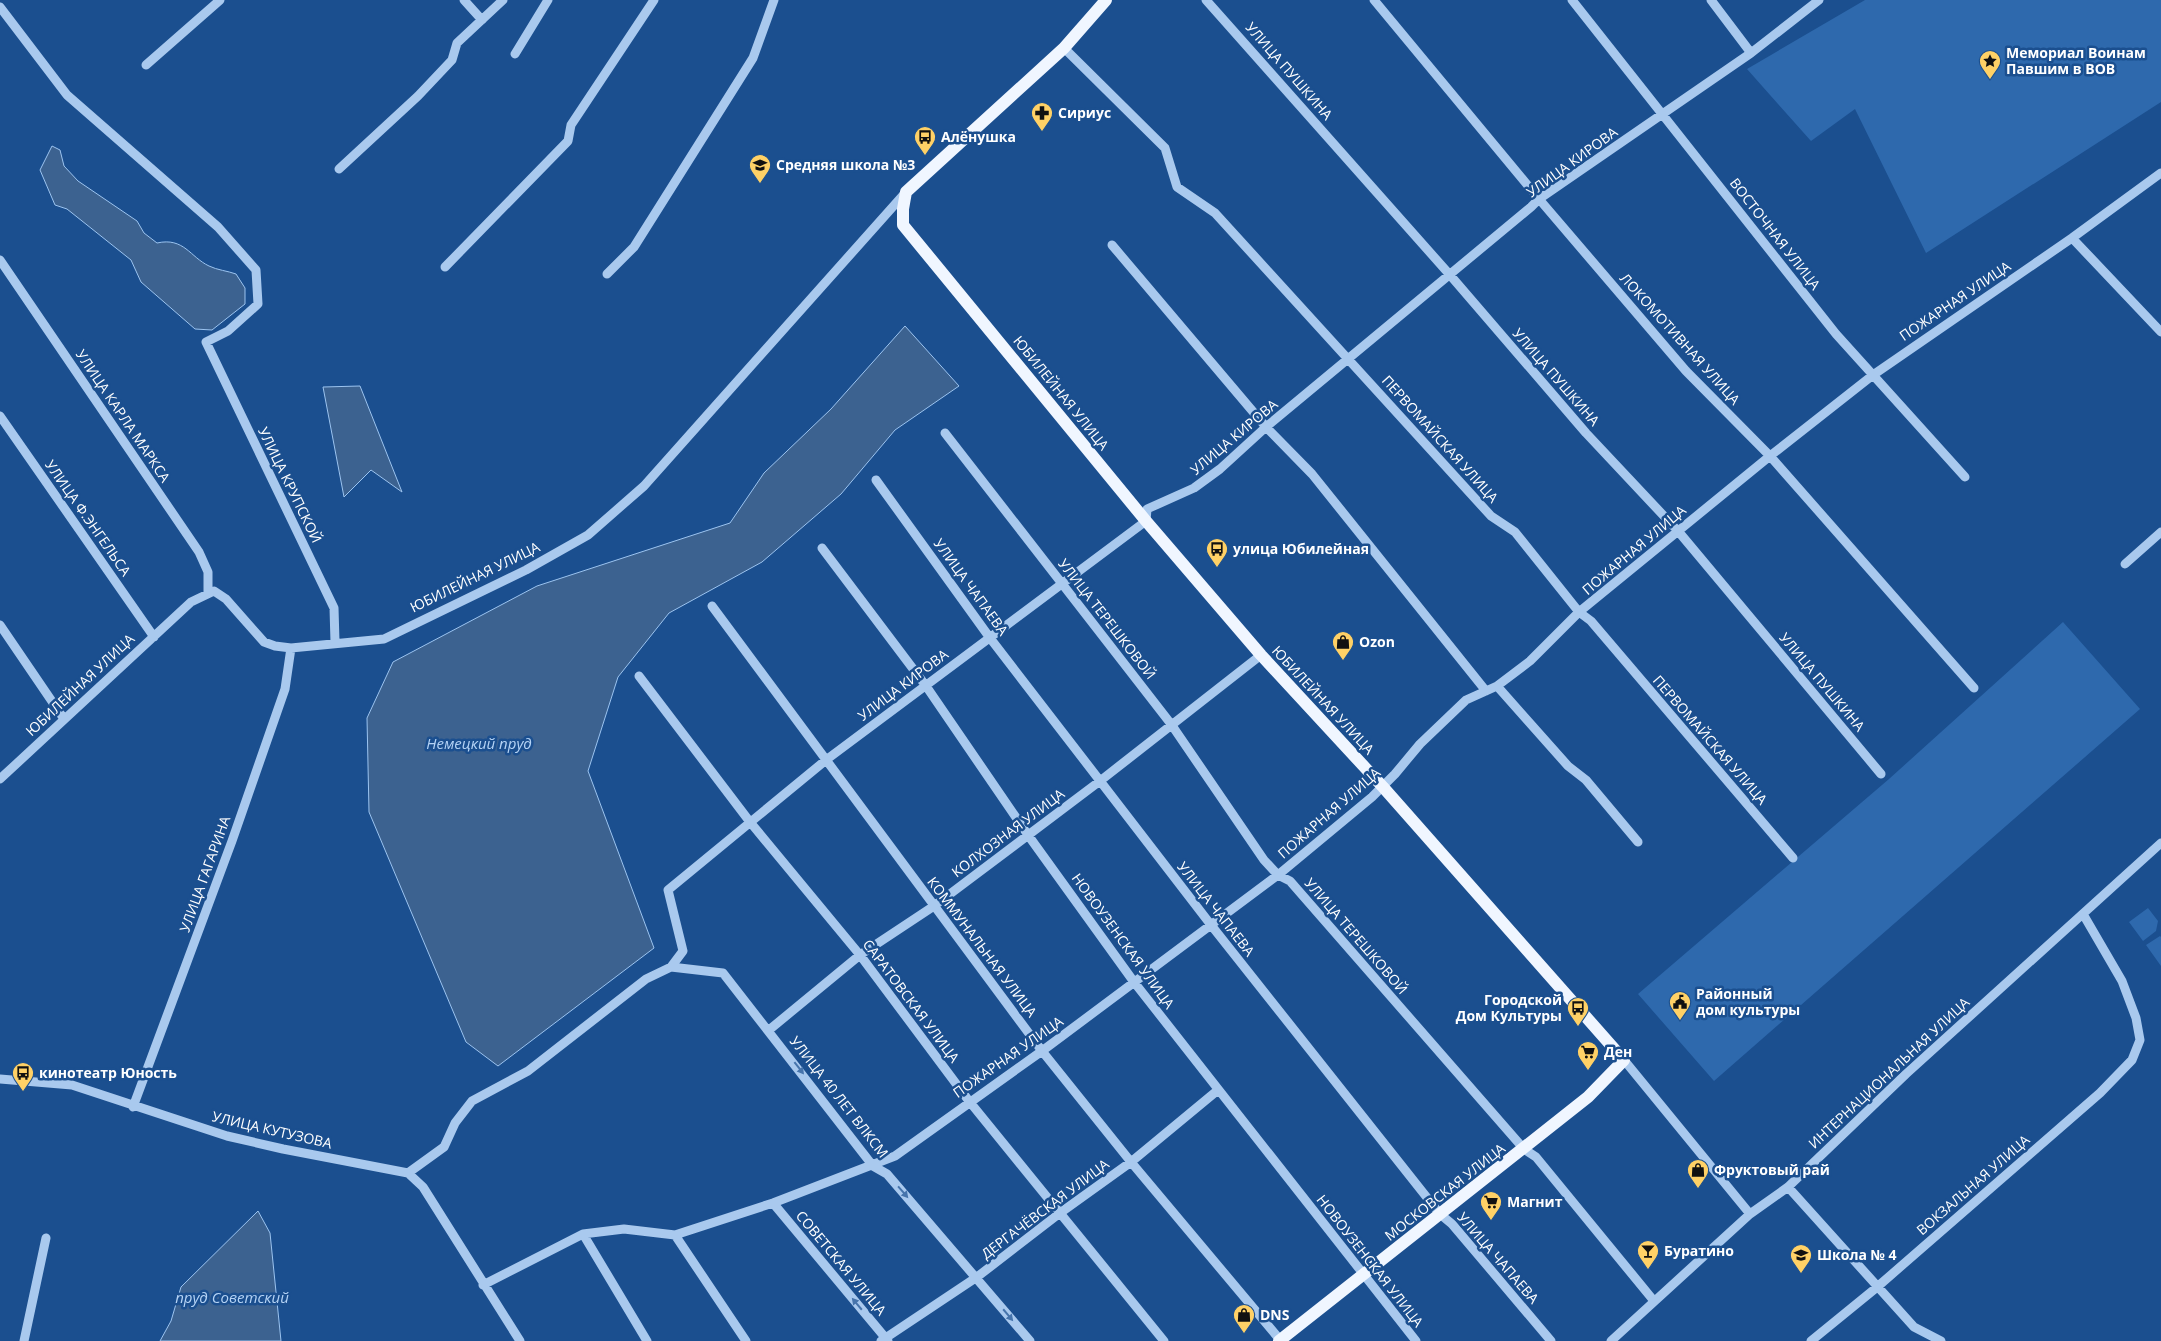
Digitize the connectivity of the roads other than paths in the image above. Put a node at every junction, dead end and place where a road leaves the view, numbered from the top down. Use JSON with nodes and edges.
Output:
{"nodes":[{"id":1,"x":220,"y":0,"type":"edge"},
{"id":2,"x":464,"y":0,"type":"edge"},
{"id":3,"x":503,"y":0,"type":"edge"},
{"id":4,"x":548,"y":0,"type":"edge"},
{"id":5,"x":654,"y":0,"type":"edge"},
{"id":6,"x":774,"y":0,"type":"edge"},
{"id":7,"x":1106,"y":0,"type":"edge"},
{"id":8,"x":1206,"y":0,"type":"edge"},
{"id":9,"x":1374,"y":0,"type":"edge"},
{"id":10,"x":1572,"y":0,"type":"edge"},
{"id":11,"x":1711,"y":0,"type":"edge"},
{"id":12,"x":1819,"y":0,"type":"edge"},
{"id":13,"x":0,"y":7,"type":"edge"},
{"id":14,"x":482,"y":20,"type":"junction"},
{"id":15,"x":1064,"y":48,"type":"junction"},
{"id":16,"x":1751,"y":53,"type":"junction"},
{"id":17,"x":515,"y":54,"type":"dead end"},
{"id":18,"x":146,"y":66,"type":"dead end"},
{"id":19,"x":1664,"y":114,"type":"junction"},
{"id":20,"x":339,"y":169,"type":"dead end"},
{"id":21,"x":2161,"y":173,"type":"edge"},
{"id":22,"x":906,"y":192,"type":"junction"},
{"id":23,"x":1539,"y":199,"type":"junction"},
{"id":24,"x":2072,"y":238,"type":"junction"},
{"id":25,"x":1112,"y":245,"type":"dead end"},
{"id":26,"x":0,"y":260,"type":"edge"},
{"id":27,"x":445,"y":267,"type":"dead end"},
{"id":28,"x":607,"y":274,"type":"dead end"},
{"id":29,"x":1450,"y":275,"type":"junction"},
{"id":30,"x":2161,"y":332,"type":"edge"},
{"id":31,"x":1348,"y":359,"type":"junction"},
{"id":32,"x":1874,"y":374,"type":"junction"},
{"id":33,"x":0,"y":416,"type":"edge"},
{"id":34,"x":1266,"y":427,"type":"junction"},
{"id":35,"x":945,"y":433,"type":"dead end"},
{"id":36,"x":1770,"y":456,"type":"junction"},
{"id":37,"x":1965,"y":477,"type":"dead end"},
{"id":38,"x":876,"y":480,"type":"dead end"},
{"id":39,"x":1146,"y":521,"type":"junction"},
{"id":40,"x":1678,"y":531,"type":"junction"},
{"id":41,"x":2161,"y":532,"type":"edge"},
{"id":42,"x":822,"y":548,"type":"dead end"},
{"id":43,"x":2125,"y":564,"type":"dead end"},
{"id":44,"x":1062,"y":583,"type":"junction"},
{"id":45,"x":208,"y":593,"type":"junction"},
{"id":46,"x":712,"y":606,"type":"dead end"},
{"id":47,"x":1579,"y":612,"type":"junction"},
{"id":48,"x":0,"y":625,"type":"edge"},
{"id":49,"x":154,"y":637,"type":"junction"},
{"id":50,"x":990,"y":638,"type":"junction"},
{"id":51,"x":335,"y":642,"type":"junction"},
{"id":52,"x":291,"y":648,"type":"junction"},
{"id":53,"x":1261,"y":655,"type":"junction"},
{"id":54,"x":639,"y":676,"type":"dead end"},
{"id":55,"x":926,"y":686,"type":"junction"},
{"id":56,"x":1497,"y":686,"type":"junction"},
{"id":57,"x":1974,"y":688,"type":"dead end"},
{"id":58,"x":1486,"y":691,"type":"junction"},
{"id":59,"x":64,"y":720,"type":"junction"},
{"id":60,"x":1171,"y":724,"type":"junction"},
{"id":61,"x":826,"y":760,"type":"junction"},
{"id":62,"x":1881,"y":774,"type":"dead end"},
{"id":63,"x":0,"y":779,"type":"edge"},
{"id":64,"x":1100,"y":781,"type":"junction"},
{"id":65,"x":1383,"y":787,"type":"junction"},
{"id":66,"x":750,"y":822,"type":"junction"},
{"id":67,"x":1028,"y":835,"type":"junction"},
{"id":68,"x":1638,"y":842,"type":"dead end"},
{"id":69,"x":2161,"y":843,"type":"edge"},
{"id":70,"x":1793,"y":858,"type":"dead end"},
{"id":71,"x":1278,"y":875,"type":"junction"},
{"id":72,"x":934,"y":906,"type":"junction"},
{"id":73,"x":2083,"y":914,"type":"junction"},
{"id":74,"x":1211,"y":925,"type":"junction"},
{"id":75,"x":860,"y":955,"type":"junction"},
{"id":76,"x":671,"y":967,"type":"junction"},
{"id":77,"x":1134,"y":982,"type":"junction"},
{"id":78,"x":769,"y":1030,"type":"junction"},
{"id":79,"x":1042,"y":1051,"type":"junction"},
{"id":80,"x":1624,"y":1060,"type":"junction"},
{"id":81,"x":0,"y":1079,"type":"edge"},
{"id":82,"x":1218,"y":1090,"type":"junction"},
{"id":83,"x":969,"y":1101,"type":"junction"},
{"id":84,"x":133,"y":1107,"type":"junction"},
{"id":85,"x":1524,"y":1149,"type":"junction"},
{"id":86,"x":1131,"y":1162,"type":"junction"},
{"id":87,"x":873,"y":1166,"type":"junction"},
{"id":88,"x":408,"y":1173,"type":"junction"},
{"id":89,"x":1788,"y":1187,"type":"junction"},
{"id":90,"x":773,"y":1203,"type":"junction"},
{"id":91,"x":1060,"y":1213,"type":"junction"},
{"id":92,"x":1440,"y":1214,"type":"junction"},
{"id":93,"x":1750,"y":1214,"type":"junction"},
{"id":94,"x":583,"y":1234,"type":"junction"},
{"id":95,"x":675,"y":1235,"type":"junction"},
{"id":96,"x":46,"y":1238,"type":"dead end"},
{"id":97,"x":1364,"y":1276,"type":"junction"},
{"id":98,"x":977,"y":1277,"type":"junction"},
{"id":99,"x":483,"y":1285,"type":"junction"},
{"id":100,"x":1876,"y":1288,"type":"junction"},
{"id":101,"x":1654,"y":1300,"type":"junction"},
{"id":102,"x":885,"y":1340,"type":"edge"},
{"id":103,"x":24,"y":1341,"type":"edge"},
{"id":104,"x":520,"y":1341,"type":"edge"},
{"id":105,"x":647,"y":1341,"type":"edge"},
{"id":106,"x":746,"y":1341,"type":"edge"},
{"id":107,"x":1030,"y":1341,"type":"edge"},
{"id":108,"x":1164,"y":1341,"type":"edge"},
{"id":109,"x":1280,"y":1341,"type":"edge"},
{"id":110,"x":1416,"y":1341,"type":"edge"},
{"id":111,"x":1551,"y":1341,"type":"edge"},
{"id":112,"x":1611,"y":1341,"type":"edge"},
{"id":113,"x":1811,"y":1341,"type":"edge"},
{"id":114,"x":1940,"y":1341,"type":"edge"}],
"edges":[{"from":1,"to":18,"type":"street"},
{"from":2,"to":14,"type":"street"},
{"from":3,"to":14,"type":"street"},
{"from":4,"to":17,"type":"street"},
{"from":5,"to":27,"type":"street"},
{"from":6,"to":28,"type":"street"},
{"from":7,"to":15,"type":"main road","name":"ЮБИЛЕЙНАЯ УЛИЦА"},
{"from":8,"to":29,"type":"street","name":"УЛИЦА ПУШКИНА"},
{"from":9,"to":23,"type":"street","name":"ЛОКОМОТИВНАЯ УЛИЦА"},
{"from":10,"to":19,"type":"street","name":"ВОСТОЧНАЯ УЛИЦА"},
{"from":11,"to":16,"type":"street"},
{"from":12,"to":16,"type":"street","name":"УЛИЦА КИРОВА"},
{"from":13,"to":51,"type":"street","name":"УЛИЦА КРУПСКОЙ"},
{"from":14,"to":20,"type":"street"},
{"from":15,"to":22,"type":"main road","name":"ЮБИЛЕЙНАЯ УЛИЦА"},
{"from":15,"to":31,"type":"street","name":"ПЕРВОМАЙСКАЯ УЛИЦА"},
{"from":16,"to":19,"type":"street","name":"УЛИЦА КИРОВА"},
{"from":19,"to":23,"type":"street","name":"УЛИЦА КИРОВА"},
{"from":19,"to":32,"type":"street","name":"ВОСТОЧНАЯ УЛИЦА"},
{"from":21,"to":24,"type":"street","name":"ПОЖАРНАЯ УЛИЦА"},
{"from":22,"to":39,"type":"main road","name":"ЮБИЛЕЙНАЯ УЛИЦА"},
{"from":22,"to":51,"type":"street","name":"ЮБИЛЕЙНАЯ УЛИЦА"},
{"from":23,"to":29,"type":"street","name":"УЛИЦА КИРОВА"},
{"from":23,"to":36,"type":"street","name":"ЛОКОМОТИВНАЯ УЛИЦА"},
{"from":24,"to":30,"type":"street"},
{"from":24,"to":32,"type":"street","name":"ПОЖАРНАЯ УЛИЦА"},
{"from":25,"to":34,"type":"street"},
{"from":26,"to":45,"type":"street","name":"УЛИЦА КАРЛА МАРКСА"},
{"from":29,"to":31,"type":"street","name":"УЛИЦА КИРОВА"},
{"from":29,"to":40,"type":"street","name":"УЛИЦА ПУШКИНА"},
{"from":31,"to":34,"type":"street","name":"УЛИЦА КИРОВА"},
{"from":31,"to":47,"type":"street","name":"ПЕРВОМАЙСКАЯ УЛИЦА"},
{"from":32,"to":36,"type":"street","name":"ПОЖАРНАЯ УЛИЦА"},
{"from":32,"to":37,"type":"street","name":"ВОСТОЧНАЯ УЛИЦА"},
{"from":33,"to":49,"type":"street","name":"УЛИЦА Ф.ЭНГЕЛЬСА"},
{"from":34,"to":39,"type":"street","name":"УЛИЦА КИРОВА"},
{"from":34,"to":58,"type":"street"},
{"from":35,"to":44,"type":"street","name":"УЛИЦА ТЕРЕШКОВОЙ"},
{"from":36,"to":40,"type":"street","name":"ПОЖАРНАЯ УЛИЦА"},
{"from":36,"to":57,"type":"street","name":"ЛОКОМОТИВНАЯ УЛИЦА"},
{"from":38,"to":50,"type":"street","name":"УЛИЦА ЧАПАЕВА"},
{"from":39,"to":44,"type":"street","name":"УЛИЦА КИРОВА"},
{"from":39,"to":53,"type":"main road","name":"ЮБИЛЕЙНАЯ УЛИЦА"},
{"from":40,"to":47,"type":"street","name":"ПОЖАРНАЯ УЛИЦА"},
{"from":40,"to":62,"type":"street","name":"УЛИЦА ПУШКИНА"},
{"from":41,"to":43,"type":"street"},
{"from":42,"to":55,"type":"street","name":"НОВОУЗЕНСКАЯ УЛИЦА"},
{"from":44,"to":50,"type":"street","name":"УЛИЦА КИРОВА"},
{"from":44,"to":60,"type":"street","name":"УЛИЦА ТЕРЕШКОВОЙ"},
{"from":45,"to":49,"type":"street","name":"ЮБИЛЕЙНАЯ УЛИЦА"},
{"from":45,"to":52,"type":"street","name":"ЮБИЛЕЙНАЯ УЛИЦА"},
{"from":46,"to":61,"type":"street","name":"КОММУНАЛЬНАЯ УЛИЦА"},
{"from":47,"to":56,"type":"street","name":"ПОЖАРНАЯ УЛИЦА"},
{"from":47,"to":70,"type":"street","name":"ПЕРВОМАЙСКАЯ УЛИЦА"},
{"from":48,"to":59,"type":"street"},
{"from":49,"to":59,"type":"street","name":"ЮБИЛЕЙНАЯ УЛИЦА"},
{"from":50,"to":55,"type":"street","name":"УЛИЦА КИРОВА"},
{"from":50,"to":64,"type":"street","name":"УЛИЦА ЧАПАЕВА"},
{"from":51,"to":52,"type":"street","name":"ЮБИЛЕЙНАЯ УЛИЦА"},
{"from":52,"to":84,"type":"street","name":"УЛИЦА ГАГАРИНА"},
{"from":53,"to":60,"type":"street","name":"КОЛХОЗНАЯ УЛИЦА"},
{"from":53,"to":65,"type":"main road","name":"ЮБИЛЕЙНАЯ УЛИЦА"},
{"from":54,"to":66,"type":"street","name":"САРАТОВСКАЯ УЛИЦА"},
{"from":55,"to":61,"type":"street","name":"УЛИЦА КИРОВА"},
{"from":55,"to":67,"type":"street","name":"НОВОУЗЕНСКАЯ УЛИЦА"},
{"from":56,"to":58,"type":"street","name":"ПОЖАРНАЯ УЛИЦА"},
{"from":56,"to":68,"type":"street"},
{"from":58,"to":65,"type":"street","name":"ПОЖАРНАЯ УЛИЦА"},
{"from":59,"to":63,"type":"street","name":"ЮБИЛЕЙНАЯ УЛИЦА"},
{"from":60,"to":64,"type":"street","name":"КОЛХОЗНАЯ УЛИЦА"},
{"from":60,"to":71,"type":"street","name":"УЛИЦА ТЕРЕШКОВОЙ"},
{"from":61,"to":66,"type":"street","name":"УЛИЦА КИРОВА"},
{"from":61,"to":72,"type":"street","name":"КОММУНАЛЬНАЯ УЛИЦА"},
{"from":64,"to":67,"type":"street","name":"КОЛХОЗНАЯ УЛИЦА"},
{"from":64,"to":74,"type":"street","name":"УЛИЦА ЧАПАЕВА"},
{"from":65,"to":71,"type":"street","name":"ПОЖАРНАЯ УЛИЦА"},
{"from":65,"to":80,"type":"main road","name":"ЮБИЛЕЙНАЯ УЛИЦА"},
{"from":66,"to":75,"type":"street","name":"САРАТОВСКАЯ УЛИЦА"},
{"from":66,"to":76,"type":"street","name":"УЛИЦА КИРОВА"},
{"from":67,"to":72,"type":"street","name":"КОЛХОЗНАЯ УЛИЦА"},
{"from":67,"to":77,"type":"street","name":"НОВОУЗЕНСКАЯ УЛИЦА"},
{"from":69,"to":73,"type":"street","name":"ИНТЕРНАЦИОНАЛЬНАЯ УЛИЦА"},
{"from":71,"to":74,"type":"street","name":"ПОЖАРНАЯ УЛИЦА"},
{"from":71,"to":85,"type":"street","name":"УЛИЦА ТЕРЕШКОВОЙ"},
{"from":72,"to":75,"type":"street","name":"КОЛХОЗНАЯ УЛИЦА"},
{"from":72,"to":79,"type":"street","name":"КОММУНАЛЬНАЯ УЛИЦА"},
{"from":73,"to":89,"type":"street","name":"ИНТЕРНАЦИОНАЛЬНАЯ УЛИЦА"},
{"from":73,"to":100,"type":"street","name":"ВОКЗАЛЬНАЯ УЛИЦА"},
{"from":74,"to":77,"type":"street","name":"ПОЖАРНАЯ УЛИЦА"},
{"from":74,"to":92,"type":"street","name":"УЛИЦА ЧАПАЕВА"},
{"from":75,"to":78,"type":"street","name":"КОЛХОЗНАЯ УЛИЦА"},
{"from":75,"to":83,"type":"street","name":"САРАТОВСКАЯ УЛИЦА"},
{"from":76,"to":78,"type":"street","name":"УЛИЦА 40 ЛЕТ ВЛКСМ"},
{"from":76,"to":88,"type":"street"},
{"from":77,"to":79,"type":"street","name":"ПОЖАРНАЯ УЛИЦА"},
{"from":77,"to":82,"type":"street","name":"НОВОУЗЕНСКАЯ УЛИЦА"},
{"from":78,"to":87,"type":"street","name":"УЛИЦА 40 ЛЕТ ВЛКСМ","one_way":true},
{"from":79,"to":83,"type":"street","name":"ПОЖАРНАЯ УЛИЦА"},
{"from":79,"to":86,"type":"street","name":"КОММУНАЛЬНАЯ УЛИЦА"},
{"from":80,"to":85,"type":"main road","name":"МОСКОВСКАЯ УЛИЦА"},
{"from":80,"to":93,"type":"street","name":"ЮБИЛЕЙНАЯ УЛИЦА"},
{"from":81,"to":84,"type":"street","name":"УЛИЦА КУТУЗОВА"},
{"from":82,"to":86,"type":"street","name":"ДЕРГАЧЁВСКАЯ УЛИЦА"},
{"from":82,"to":97,"type":"street","name":"НОВОУЗЕНСКАЯ УЛИЦА"},
{"from":83,"to":87,"type":"street","name":"ПОЖАРНАЯ УЛИЦА"},
{"from":83,"to":91,"type":"street","name":"САРАТОВСКАЯ УЛИЦА"},
{"from":84,"to":88,"type":"street","name":"УЛИЦА КУТУЗОВА"},
{"from":85,"to":92,"type":"main road","name":"МОСКОВСКАЯ УЛИЦА"},
{"from":85,"to":101,"type":"street","name":"УЛИЦА ТЕРЕШКОВОЙ"},
{"from":86,"to":91,"type":"street","name":"ДЕРГАЧЁВСКАЯ УЛИЦА"},
{"from":86,"to":109,"type":"street","name":"КОММУНАЛЬНАЯ УЛИЦА"},
{"from":87,"to":90,"type":"street","name":"ПОЖАРНАЯ УЛИЦА"},
{"from":87,"to":98,"type":"street","name":"УЛИЦА 40 ЛЕТ ВЛКСМ","one_way":true},
{"from":88,"to":99,"type":"street"},
{"from":89,"to":93,"type":"street","name":"ИНТЕРНАЦИОНАЛЬНАЯ УЛИЦА"},
{"from":89,"to":100,"type":"street"},
{"from":90,"to":95,"type":"street","name":"ПОЖАРНАЯ УЛИЦА"},
{"from":102,"to":90,"type":"street","name":"СОВЕТСКАЯ УЛИЦА","one_way":true},
{"from":91,"to":98,"type":"street","name":"ДЕРГАЧЁВСКАЯ УЛИЦА"},
{"from":91,"to":108,"type":"street","name":"САРАТОВСКАЯ УЛИЦА"},
{"from":92,"to":97,"type":"main road","name":"МОСКОВСКАЯ УЛИЦА"},
{"from":92,"to":111,"type":"street","name":"УЛИЦА ЧАПАЕВА"},
{"from":93,"to":101,"type":"street","name":"ИНТЕРНАЦИОНАЛЬНАЯ УЛИЦА"},
{"from":94,"to":95,"type":"street","name":"ПОЖАРНАЯ УЛИЦА"},
{"from":94,"to":99,"type":"street","name":"ПОЖАРНАЯ УЛИЦА"},
{"from":94,"to":105,"type":"street"},
{"from":95,"to":106,"type":"street"},
{"from":96,"to":103,"type":"street"},
{"from":97,"to":109,"type":"main road","name":"МОСКОВСКАЯ УЛИЦА"},
{"from":97,"to":110,"type":"street","name":"НОВОУЗЕНСКАЯ УЛИЦА"},
{"from":98,"to":102,"type":"street","name":"ДЕРГАЧЁВСКАЯ УЛИЦА"},
{"from":98,"to":107,"type":"street","name":"УЛИЦА 40 ЛЕТ ВЛКСМ","one_way":true},
{"from":99,"to":104,"type":"street"},
{"from":100,"to":113,"type":"street","name":"ВОКЗАЛЬНАЯ УЛИЦА"},
{"from":100,"to":114,"type":"street"},
{"from":101,"to":112,"type":"street","name":"ИНТЕРНАЦИОНАЛЬНАЯ УЛИЦА"}]}
